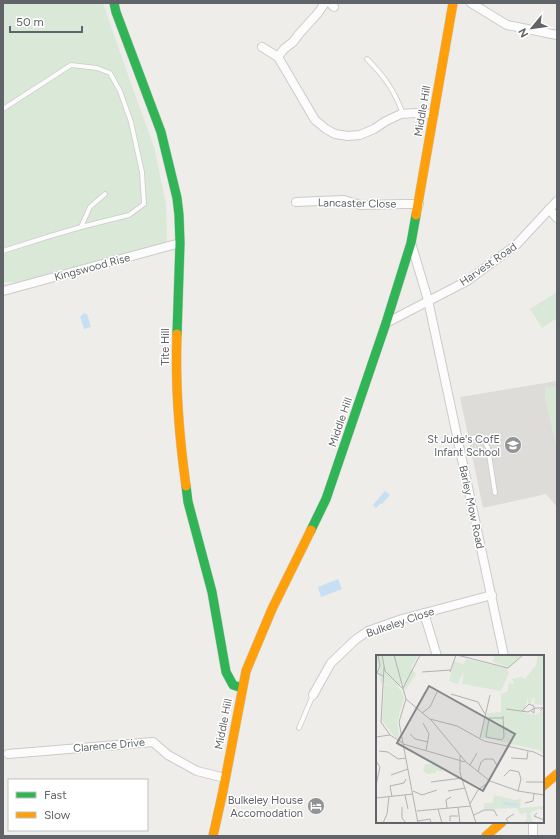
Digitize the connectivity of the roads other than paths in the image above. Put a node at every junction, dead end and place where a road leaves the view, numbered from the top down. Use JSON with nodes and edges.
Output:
{"nodes":[{"id":1,"x":114,"y":3,"type":"edge"},
{"id":2,"x":325,"y":3,"type":"edge"},
{"id":3,"x":453,"y":3,"type":"edge"},
{"id":4,"x":472,"y":3,"type":"edge"},
{"id":5,"x":557,"y":35,"type":"edge"},
{"id":6,"x":262,"y":47,"type":"dead end"},
{"id":7,"x":278,"y":57,"type":"junction"},
{"id":8,"x":367,"y":59,"type":"dead end"},
{"id":9,"x":3,"y":109,"type":"edge"},
{"id":10,"x":403,"y":114,"type":"junction"},
{"id":11,"x":434,"y":114,"type":"junction"},
{"id":12,"x":105,"y":194,"type":"dead end"},
{"id":13,"x":557,"y":201,"type":"edge"},
{"id":14,"x":296,"y":202,"type":"dead end"},
{"id":15,"x":419,"y":204,"type":"junction"},
{"id":16,"x":549,"y":209,"type":"junction"},
{"id":17,"x":557,"y":218,"type":"edge"},
{"id":18,"x":81,"y":227,"type":"junction"},
{"id":19,"x":180,"y":243,"type":"junction"},
{"id":20,"x":412,"y":243,"type":"junction"},
{"id":21,"x":3,"y":251,"type":"edge"},
{"id":22,"x":3,"y":291,"type":"edge"},
{"id":23,"x":428,"y":300,"type":"junction"},
{"id":24,"x":386,"y":323,"type":"junction"},
{"id":25,"x":458,"y":442,"type":"junction"},
{"id":26,"x":495,"y":493,"type":"dead end"},
{"id":27,"x":492,"y":595,"type":"junction"},
{"id":28,"x":424,"y":613,"type":"junction"},
{"id":29,"x":437,"y":655,"type":"edge"},
{"id":30,"x":504,"y":655,"type":"edge"},
{"id":31,"x":242,"y":688,"type":"junction"},
{"id":32,"x":312,"y":696,"type":"joint"},
{"id":33,"x":299,"y":728,"type":"dead end"},
{"id":34,"x":8,"y":754,"type":"dead end"},
{"id":35,"x":557,"y":774,"type":"edge"},
{"id":36,"x":225,"y":778,"type":"junction"},
{"id":37,"x":544,"y":785,"type":"edge"},
{"id":38,"x":501,"y":823,"type":"edge"},
{"id":39,"x":533,"y":823,"type":"edge"},
{"id":40,"x":213,"y":836,"type":"edge"},
{"id":41,"x":486,"y":836,"type":"edge"},
{"id":42,"x":533,"y":836,"type":"edge"}],
"edges":[{"from":1,"to":19,"type":"street","name":"Tite Hill"},
{"from":2,"to":7,"type":"street"},
{"from":3,"to":11,"type":"street","name":"Middle Hill"},
{"from":4,"to":5,"type":"street"},
{"from":6,"to":7,"type":"street"},
{"from":7,"to":10,"type":"street"},
{"from":8,"to":10,"type":"lane"},
{"from":9,"to":18,"type":"lane"},
{"from":10,"to":11,"type":"street"},
{"from":11,"to":15,"type":"street","name":"Middle Hill"},
{"from":12,"to":18,"type":"lane"},
{"from":13,"to":16,"type":"street","name":"Harvest Road"},
{"from":14,"to":15,"type":"street","name":"Lancaster Close"},
{"from":15,"to":20,"type":"street","name":"Middle Hill"},
{"from":16,"to":17,"type":"street"},
{"from":16,"to":23,"type":"street","name":"Harvest Road"},
{"from":18,"to":21,"type":"lane"},
{"from":19,"to":22,"type":"street","name":"Kingswood Rise"},
{"from":19,"to":31,"type":"street","name":"Tite Hill"},
{"from":20,"to":23,"type":"street","name":"Barley Mow Road"},
{"from":20,"to":24,"type":"street","name":"Middle Hill"},
{"from":23,"to":24,"type":"street","name":"Harvest Road"},
{"from":23,"to":25,"type":"street","name":"Barley Mow Road"},
{"from":24,"to":31,"type":"street","name":"Middle Hill"},
{"from":25,"to":26,"type":"lane"},
{"from":25,"to":27,"type":"street","name":"Barley Mow Road"},
{"from":27,"to":28,"type":"street","name":"Bulkeley Close"},
{"from":27,"to":30,"type":"street","name":"Barley Mow Road"},
{"from":28,"to":29,"type":"street"},
{"from":28,"to":32,"type":"street","name":"Bulkeley Close"},
{"from":31,"to":36,"type":"street","name":"Middle Hill"},
{"from":32,"to":33,"type":"lane"},
{"from":34,"to":36,"type":"street","name":"Clarence Drive"},
{"from":35,"to":37,"type":"street"},
{"from":36,"to":40,"type":"street","name":"Middle Hill"},
{"from":38,"to":41,"type":"street"},
{"from":39,"to":42,"type":"street"}]}
